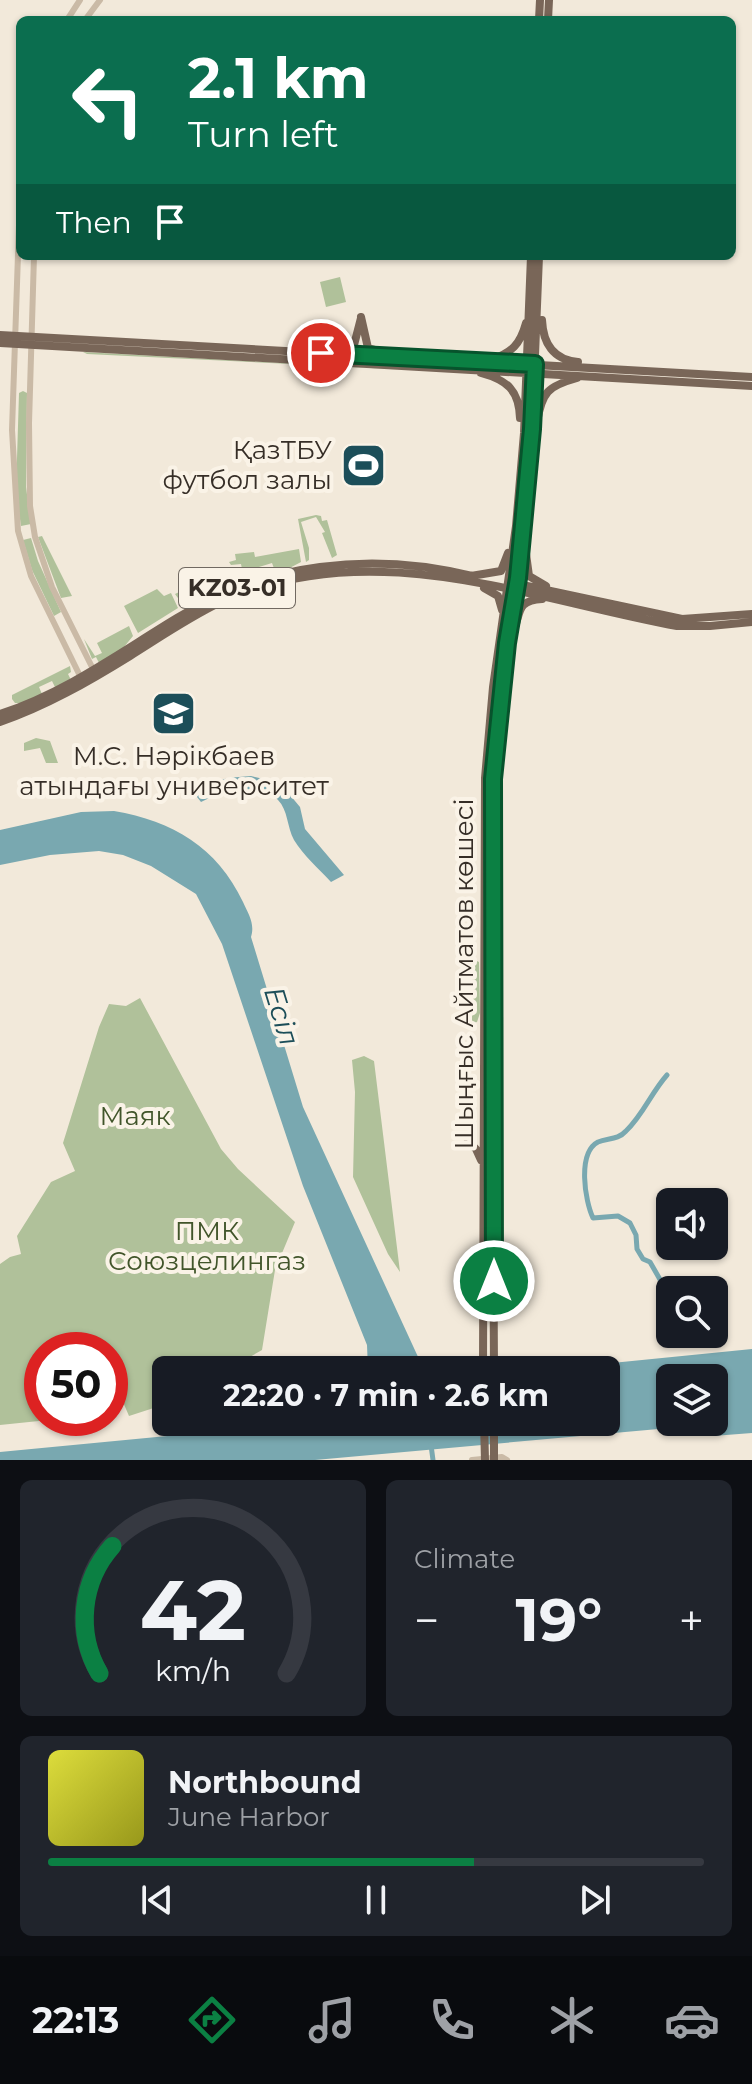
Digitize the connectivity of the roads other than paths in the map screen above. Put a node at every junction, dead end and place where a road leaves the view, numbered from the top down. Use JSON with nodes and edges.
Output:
{"nodes":[{"id":1,"x":81,"y":0,"type":"edge"},
{"id":2,"x":100,"y":0,"type":"edge"},
{"id":3,"x":91,"y":11,"type":"junction"},
{"id":4,"x":88,"y":16,"type":"edge"},
{"id":5,"x":19,"y":260,"type":"edge"},
{"id":6,"x":34,"y":260,"type":"edge"},
{"id":7,"x":531,"y":260,"type":"edge"},
{"id":8,"x":539,"y":260,"type":"edge"},
{"id":9,"x":19,"y":280,"type":"junction"},
{"id":10,"x":33,"y":282,"type":"junction"},
{"id":11,"x":538,"y":309,"type":"junction"},
{"id":12,"x":529,"y":320,"type":"junction"},
{"id":13,"x":0,"y":335,"type":"edge"},
{"id":14,"x":15,"y":340,"type":"junction"},
{"id":15,"x":32,"y":342,"type":"junction"},
{"id":16,"x":0,"y":343,"type":"edge"},
{"id":17,"x":321,"y":353,"type":"junction"},
{"id":18,"x":399,"y":357,"type":"junction"},
{"id":19,"x":487,"y":361,"type":"junction"},
{"id":20,"x":531,"y":368,"type":"junction"},
{"id":21,"x":465,"y":369,"type":"junction"},
{"id":22,"x":592,"y":371,"type":"junction"},
{"id":23,"x":752,"y":377,"type":"edge"},
{"id":24,"x":723,"y":380,"type":"junction"},
{"id":25,"x":752,"y":386,"type":"edge"},
{"id":26,"x":31,"y":393,"type":"junction"},
{"id":27,"x":14,"y":395,"type":"junction"},
{"id":28,"x":528,"y":431,"type":"junction"},
{"id":29,"x":519,"y":529,"type":"junction"},
{"id":30,"x":471,"y":576,"type":"junction"},
{"id":31,"x":453,"y":578,"type":"junction"},
{"id":32,"x":512,"y":586,"type":"junction"},
{"id":33,"x":569,"y":595,"type":"junction"},
{"id":34,"x":546,"y":598,"type":"junction"},
{"id":35,"x":752,"y":614,"type":"edge"},
{"id":36,"x":752,"y":622,"type":"edge"},
{"id":37,"x":502,"y":624,"type":"junction"},
{"id":38,"x":73,"y":627,"type":"junction"},
{"id":39,"x":59,"y":635,"type":"junction"},
{"id":40,"x":507,"y":643,"type":"junction"},
{"id":41,"x":96,"y":673,"type":"junction"},
{"id":42,"x":82,"y":681,"type":"junction"},
{"id":43,"x":0,"y":714,"type":"edge"},
{"id":44,"x":0,"y":722,"type":"edge"},
{"id":45,"x":468,"y":1141,"type":"dead end"},
{"id":46,"x":483,"y":1168,"type":"junction"},
{"id":47,"x":483,"y":1356,"type":"edge"},
{"id":48,"x":494,"y":1356,"type":"edge"},
{"id":49,"x":484,"y":1436,"type":"edge"},
{"id":50,"x":494,"y":1436,"type":"edge"},
{"id":51,"x":472,"y":1460,"type":"edge"},
{"id":52,"x":485,"y":1460,"type":"edge"},
{"id":53,"x":494,"y":1460,"type":"edge"},
{"id":54,"x":507,"y":1460,"type":"edge"}],
"edges":[{"from":1,"to":3,"type":"street"},
{"from":2,"to":3,"type":"street"},
{"from":3,"to":4,"type":"street"},
{"from":5,"to":9,"type":"street"},
{"from":6,"to":10,"type":"street"},
{"from":7,"to":12,"type":"main road","name":"Шыңғыс Айтматов көшесі"},
{"from":8,"to":11,"type":"main road","name":"Шыңғыс Айтматов көшесі"},
{"from":9,"to":10,"type":"street"},
{"from":9,"to":14,"type":"street"},
{"from":10,"to":15,"type":"street"},
{"from":11,"to":20,"type":"main road","name":"Шыңғыс Айтматов көшесі"},
{"from":11,"to":22,"type":"main road"},
{"from":12,"to":19,"type":"main road"},
{"from":12,"to":20,"type":"main road","name":"Шыңғыс Айтматов көшесі"},
{"from":13,"to":14,"type":"main road"},
{"from":14,"to":15,"type":"main road"},
{"from":14,"to":16,"type":"main road"},
{"from":14,"to":27,"type":"street"},
{"from":15,"to":17,"type":"main road"},
{"from":15,"to":21,"type":"main road"},
{"from":15,"to":26,"type":"street"},
{"from":17,"to":18,"type":"main road"},
{"from":17,"to":18,"type":"main road"},
{"from":18,"to":19,"type":"main road"},
{"from":19,"to":20,"type":"main road"},
{"from":20,"to":21,"type":"main road"},
{"from":20,"to":22,"type":"main road"},
{"from":20,"to":28,"type":"main road","name":"Шыңғыс Айтматов көшесі"},
{"from":21,"to":28,"type":"main road"},
{"from":22,"to":24,"type":"main road"},
{"from":22,"to":28,"type":"main road"},
{"from":23,"to":24,"type":"main road"},
{"from":24,"to":25,"type":"main road"},
{"from":26,"to":27,"type":"street"},
{"from":26,"to":38,"type":"street"},
{"from":27,"to":39,"type":"street"},
{"from":28,"to":29,"type":"main road","name":"Шыңғыс Айтматов көшесі"},
{"from":29,"to":30,"type":"main road"},
{"from":29,"to":32,"type":"main road","name":"Шыңғыс Айтматов көшесі"},
{"from":29,"to":33,"type":"main road"},
{"from":30,"to":32,"type":"main road","number":"KZ03-01"},
{"from":30,"to":41,"type":"main road","number":"KZ03-01"},
{"from":31,"to":32,"type":"main road","number":"KZ03-01"},
{"from":31,"to":37,"type":"main road"},
{"from":31,"to":41,"type":"main road","number":"KZ03-01"},
{"from":32,"to":33,"type":"main road","number":"KZ03-01"},
{"from":32,"to":34,"type":"main road","number":"KZ03-01"},
{"from":32,"to":37,"type":"main road","name":"Шыңғыс Айтматов көшесі"},
{"from":32,"to":40,"type":"main road","name":"Шыңғыс Айтматов көшесі"},
{"from":33,"to":35,"type":"main road","number":"KZ03-01"},
{"from":34,"to":36,"type":"main road","number":"KZ03-01"},
{"from":34,"to":40,"type":"main road"},
{"from":37,"to":46,"type":"main road","name":"Шыңғыс Айтматов көшесі"},
{"from":38,"to":39,"type":"street"},
{"from":38,"to":41,"type":"street"},
{"from":39,"to":42,"type":"street"},
{"from":40,"to":48,"type":"main road","name":"Шыңғыс Айтматов көшесі"},
{"from":41,"to":42,"type":"main road","number":"KZ03-01"},
{"from":42,"to":43,"type":"main road","number":"KZ03-01"},
{"from":42,"to":44,"type":"main road","number":"KZ03-01"},
{"from":45,"to":46,"type":"main road"},
{"from":46,"to":47,"type":"main road","name":"Шыңғыс Айтматов көшесі"},
{"from":49,"to":52,"type":"main road","bridge":true},
{"from":50,"to":53,"type":"main road","bridge":true},
{"from":51,"to":54,"type":"street"}]}
